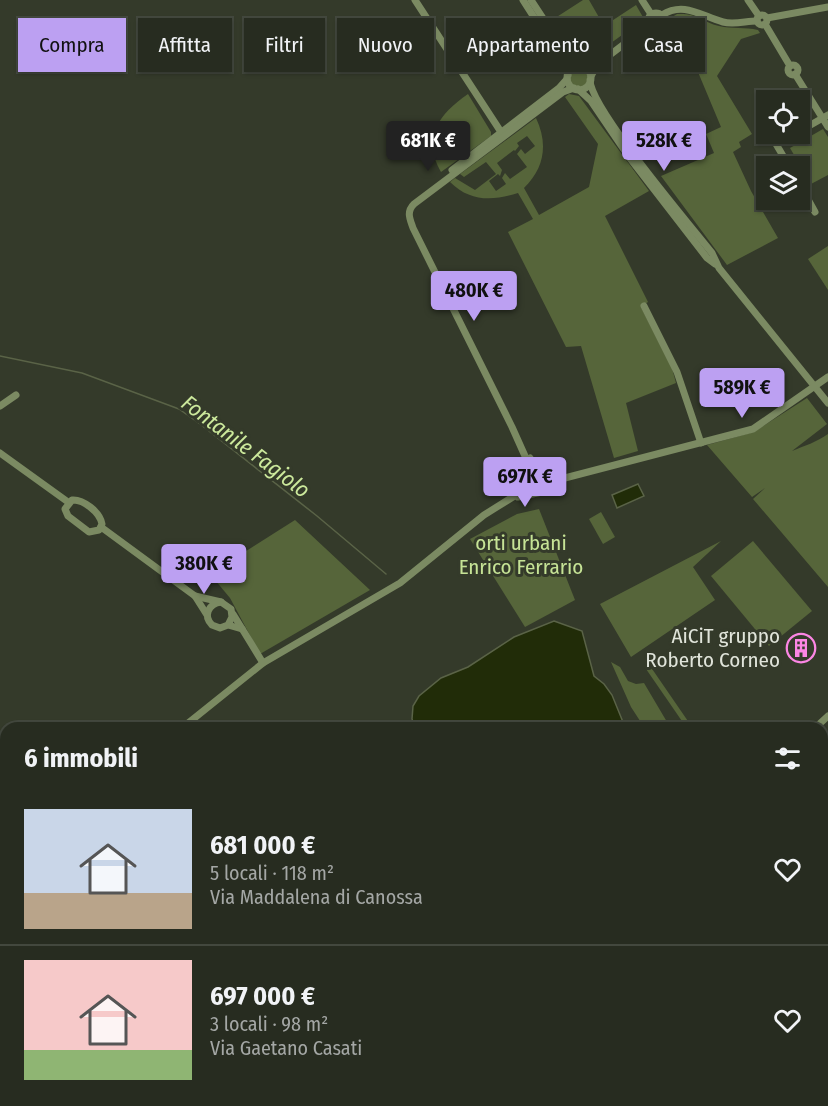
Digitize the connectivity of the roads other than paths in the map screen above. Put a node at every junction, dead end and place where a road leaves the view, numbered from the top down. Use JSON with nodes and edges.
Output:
{"nodes":[{"id":1,"x":415,"y":0,"type":"edge"},
{"id":2,"x":523,"y":0,"type":"edge"},
{"id":3,"x":531,"y":0,"type":"edge"},
{"id":4,"x":642,"y":0,"type":"edge"},
{"id":5,"x":748,"y":0,"type":"edge"},
{"id":6,"x":828,"y":7,"type":"edge"},
{"id":7,"x":651,"y":14,"type":"junction"},
{"id":8,"x":662,"y":15,"type":"junction"},
{"id":9,"x":543,"y":18,"type":"edge"},
{"id":10,"x":648,"y":18,"type":"edge"},
{"id":11,"x":663,"y":18,"type":"edge"},
{"id":12,"x":758,"y":18,"type":"junction"},
{"id":13,"x":766,"y":21,"type":"junction"},
{"id":14,"x":623,"y":45,"type":"edge"},
{"id":15,"x":611,"y":54,"type":"edge"},
{"id":16,"x":570,"y":72,"type":"edge"},
{"id":17,"x":585,"y":72,"type":"edge"},
{"id":18,"x":593,"y":72,"type":"edge"},
{"id":19,"x":567,"y":77,"type":"junction"},
{"id":20,"x":590,"y":78,"type":"junction"},
{"id":21,"x":576,"y":89,"type":"junction"},
{"id":22,"x":536,"y":112,"type":"junction"},
{"id":23,"x":526,"y":113,"type":"junction"},
{"id":24,"x":825,"y":116,"type":"edge"},
{"id":25,"x":810,"y":125,"type":"edge"},
{"id":26,"x":516,"y":127,"type":"junction"},
{"id":27,"x":828,"y":127,"type":"edge"},
{"id":28,"x":504,"y":133,"type":"junction"},
{"id":29,"x":473,"y":153,"type":"junction"},
{"id":30,"x":455,"y":173,"type":"junction"},
{"id":31,"x":428,"y":188,"type":"junction"},
{"id":32,"x":810,"y":203,"type":"edge"},
{"id":33,"x":815,"y":212,"type":"dead end"},
{"id":34,"x":413,"y":228,"type":"junction"},
{"id":35,"x":719,"y":268,"type":"junction"},
{"id":36,"x":645,"y":306,"type":"dead end"},
{"id":37,"x":828,"y":377,"type":"edge"},
{"id":38,"x":814,"y":387,"type":"junction"},
{"id":39,"x":16,"y":395,"type":"dead end"},
{"id":40,"x":828,"y":403,"type":"edge"},
{"id":41,"x":0,"y":406,"type":"edge"},
{"id":42,"x":512,"y":427,"type":"junction"},
{"id":43,"x":701,"y":443,"type":"junction"},
{"id":44,"x":0,"y":453,"type":"edge"},
{"id":45,"x":561,"y":479,"type":"junction"},
{"id":46,"x":543,"y":481,"type":"junction"},
{"id":47,"x":533,"y":484,"type":"junction"},
{"id":48,"x":540,"y":492,"type":"junction"},
{"id":49,"x":507,"y":500,"type":"junction"},
{"id":50,"x":68,"y":502,"type":"junction"},
{"id":51,"x":101,"y":527,"type":"junction"},
{"id":52,"x":195,"y":596,"type":"junction"},
{"id":53,"x":221,"y":602,"type":"junction"},
{"id":54,"x":232,"y":613,"type":"junction"},
{"id":55,"x":207,"y":615,"type":"junction"},
{"id":56,"x":228,"y":625,"type":"junction"},
{"id":57,"x":243,"y":629,"type":"junction"},
{"id":58,"x":262,"y":663,"type":"junction"},
{"id":59,"x":189,"y":722,"type":"edge"}],
"edges":[{"from":1,"to":28,"type":"street"},
{"from":2,"to":19,"type":"street"},
{"from":3,"to":9,"type":"street"},
{"from":4,"to":7,"type":"street"},
{"from":5,"to":12,"type":"street"},
{"from":6,"to":13,"type":"street"},
{"from":7,"to":8,"type":"street"},
{"from":7,"to":10,"type":"street"},
{"from":8,"to":11,"type":"street"},
{"from":8,"to":12,"type":"street"},
{"from":12,"to":13,"type":"street"},
{"from":13,"to":24,"type":"street"},
{"from":14,"to":15,"type":"street"},
{"from":16,"to":19,"type":"street"},
{"from":17,"to":20,"type":"street"},
{"from":18,"to":20,"type":"street"},
{"from":19,"to":21,"type":"street"},
{"from":19,"to":23,"type":"street"},
{"from":20,"to":21,"type":"street"},
{"from":20,"to":35,"type":"street"},
{"from":21,"to":22,"type":"street"},
{"from":21,"to":35,"type":"street"},
{"from":22,"to":23,"type":"street"},
{"from":22,"to":26,"type":"street"},
{"from":23,"to":26,"type":"street"},
{"from":23,"to":28,"type":"street"},
{"from":24,"to":25,"type":"street"},
{"from":24,"to":27,"type":"street"},
{"from":26,"to":28,"type":"street"},
{"from":28,"to":29,"type":"street"},
{"from":28,"to":30,"type":"street"},
{"from":29,"to":30,"type":"street"},
{"from":29,"to":31,"type":"street"},
{"from":30,"to":31,"type":"street"},
{"from":30,"to":34,"type":"street"},
{"from":31,"to":34,"type":"street"},
{"from":32,"to":33,"type":"street"},
{"from":34,"to":42,"type":"street"},
{"from":35,"to":38,"type":"street"},
{"from":36,"to":43,"type":"street"},
{"from":37,"to":38,"type":"street"},
{"from":38,"to":40,"type":"street"},
{"from":38,"to":43,"type":"street"},
{"from":39,"to":41,"type":"street"},
{"from":42,"to":46,"type":"street"},
{"from":42,"to":47,"type":"street"},
{"from":43,"to":45,"type":"street"},
{"from":44,"to":50,"type":"street"},
{"from":45,"to":46,"type":"street"},
{"from":45,"to":48,"type":"street"},
{"from":46,"to":47,"type":"street"},
{"from":46,"to":48,"type":"street"},
{"from":47,"to":48,"type":"street"},
{"from":47,"to":49,"type":"street"},
{"from":48,"to":49,"type":"street"},
{"from":49,"to":58,"type":"street"},
{"from":50,"to":51,"type":"street"},
{"from":50,"to":51,"type":"street"},
{"from":51,"to":52,"type":"street"},
{"from":52,"to":53,"type":"street"},
{"from":52,"to":55,"type":"street"},
{"from":53,"to":54,"type":"street"},
{"from":53,"to":55,"type":"street"},
{"from":54,"to":56,"type":"street"},
{"from":54,"to":57,"type":"street"},
{"from":55,"to":56,"type":"street"},
{"from":56,"to":57,"type":"street"},
{"from":57,"to":58,"type":"street"},
{"from":58,"to":59,"type":"street"}]}
